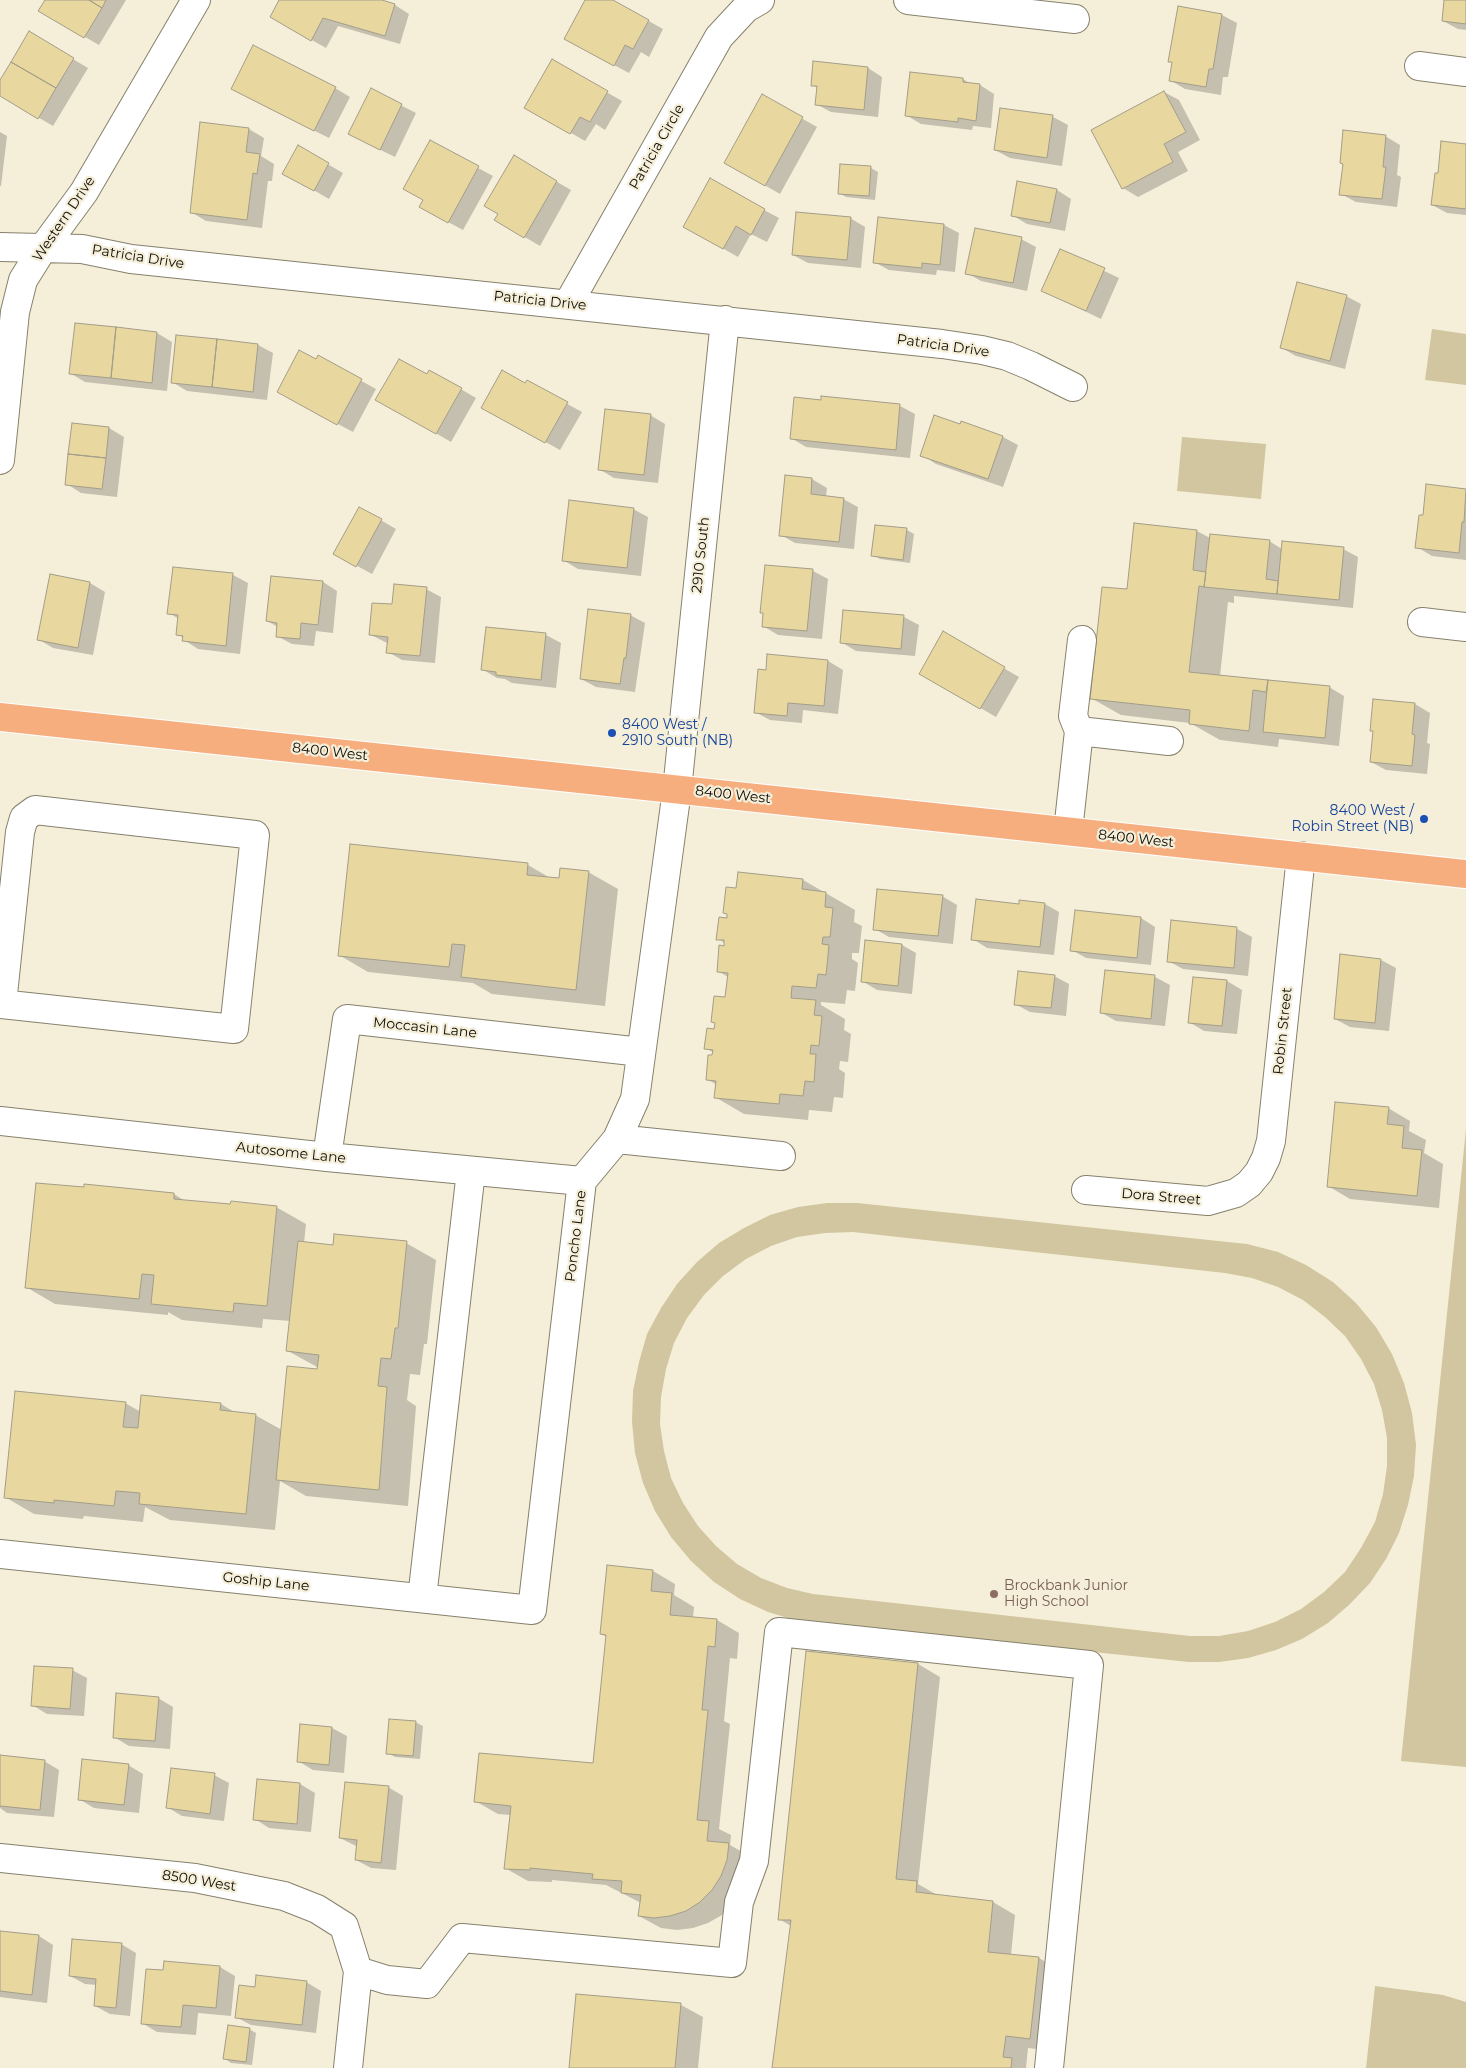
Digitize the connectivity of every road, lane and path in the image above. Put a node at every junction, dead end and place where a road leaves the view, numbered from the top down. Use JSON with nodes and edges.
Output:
{"nodes":[{"id":1,"x":196,"y":0,"type":"edge"},
{"id":2,"x":760,"y":0,"type":"edge"},
{"id":3,"x":908,"y":0,"type":"edge"},
{"id":4,"x":1075,"y":19,"type":"dead end"},
{"id":5,"x":1419,"y":66,"type":"dead end"},
{"id":6,"x":1466,"y":72,"type":"edge"},
{"id":7,"x":0,"y":247,"type":"edge"},
{"id":8,"x":43,"y":248,"type":"junction"},
{"id":9,"x":568,"y":304,"type":"junction"},
{"id":10,"x":725,"y":320,"type":"junction"},
{"id":11,"x":1073,"y":387,"type":"dead end"},
{"id":12,"x":2,"y":420,"type":"edge"},
{"id":13,"x":0,"y":460,"type":"edge"},
{"id":14,"x":1422,"y":622,"type":"dead end"},
{"id":15,"x":1466,"y":627,"type":"edge"},
{"id":16,"x":1082,"y":640,"type":"dead end"},
{"id":17,"x":0,"y":717,"type":"edge"},
{"id":18,"x":1079,"y":731,"type":"junction"},
{"id":19,"x":1170,"y":741,"type":"dead end"},
{"id":20,"x":678,"y":790,"type":"junction"},
{"id":21,"x":1068,"y":831,"type":"junction"},
{"id":22,"x":1301,"y":856,"type":"junction"},
{"id":23,"x":1466,"y":874,"type":"edge"},
{"id":24,"x":1,"y":1004,"type":"edge"},
{"id":25,"x":641,"y":1052,"type":"junction"},
{"id":26,"x":0,"y":1121,"type":"edge"},
{"id":27,"x":617,"y":1139,"type":"junction"},
{"id":28,"x":781,"y":1156,"type":"dead end"},
{"id":29,"x":327,"y":1157,"type":"junction"},
{"id":30,"x":471,"y":1171,"type":"junction"},
{"id":31,"x":582,"y":1181,"type":"junction"},
{"id":32,"x":1086,"y":1190,"type":"dead end"},
{"id":33,"x":1236,"y":1193,"type":"joint"},
{"id":34,"x":0,"y":1554,"type":"edge"},
{"id":35,"x":422,"y":1598,"type":"junction"},
{"id":36,"x":532,"y":1610,"type":"joint"},
{"id":37,"x":0,"y":1858,"type":"edge"},
{"id":38,"x":358,"y":1971,"type":"junction"},
{"id":39,"x":348,"y":2068,"type":"edge"},
{"id":40,"x":1049,"y":2068,"type":"edge"}],
"edges":[{"from":1,"to":8,"type":"street","name":"Western Drive"},
{"from":2,"to":9,"type":"street","name":"Patricia Circle"},
{"from":3,"to":4,"type":"street"},
{"from":5,"to":6,"type":"street"},
{"from":7,"to":8,"type":"street","name":"Patricia Drive"},
{"from":8,"to":9,"type":"street","name":"Patricia Drive"},
{"from":8,"to":12,"type":"street","name":"Western Drive"},
{"from":9,"to":10,"type":"street","name":"Patricia Drive"},
{"from":10,"to":11,"type":"street","name":"Patricia Drive"},
{"from":10,"to":20,"type":"street","name":"2910 South"},
{"from":12,"to":13,"type":"street","name":"Western Drive"},
{"from":14,"to":15,"type":"street"},
{"from":16,"to":18,"type":"street"},
{"from":17,"to":20,"type":"main road","name":"8400 West"},
{"from":18,"to":19,"type":"street"},
{"from":18,"to":21,"type":"street"},
{"from":20,"to":21,"type":"main road","name":"8400 West"},
{"from":20,"to":25,"type":"street","name":"Poncho Lane"},
{"from":21,"to":22,"type":"main road","name":"8400 West"},
{"from":22,"to":23,"type":"main road","name":"8400 West"},
{"from":22,"to":33,"type":"street","name":"Robin Street"},
{"from":24,"to":24,"type":"street"},
{"from":25,"to":27,"type":"street","name":"Poncho Lane"},
{"from":25,"to":29,"type":"street","name":"Moccasin Lane"},
{"from":26,"to":29,"type":"street","name":"Autosome Lane"},
{"from":27,"to":28,"type":"street"},
{"from":27,"to":31,"type":"street","name":"Poncho Lane"},
{"from":29,"to":30,"type":"street","name":"Autosome Lane"},
{"from":30,"to":31,"type":"street","name":"Autosome Lane"},
{"from":30,"to":35,"type":"street"},
{"from":31,"to":36,"type":"street","name":"Poncho Lane"},
{"from":32,"to":33,"type":"street","name":"Dora Street"},
{"from":34,"to":35,"type":"street","name":"Goship Lane"},
{"from":35,"to":36,"type":"street","name":"Goship Lane"},
{"from":37,"to":38,"type":"street","name":"8500 West"},
{"from":38,"to":39,"type":"street"},
{"from":38,"to":40,"type":"street"}]}
